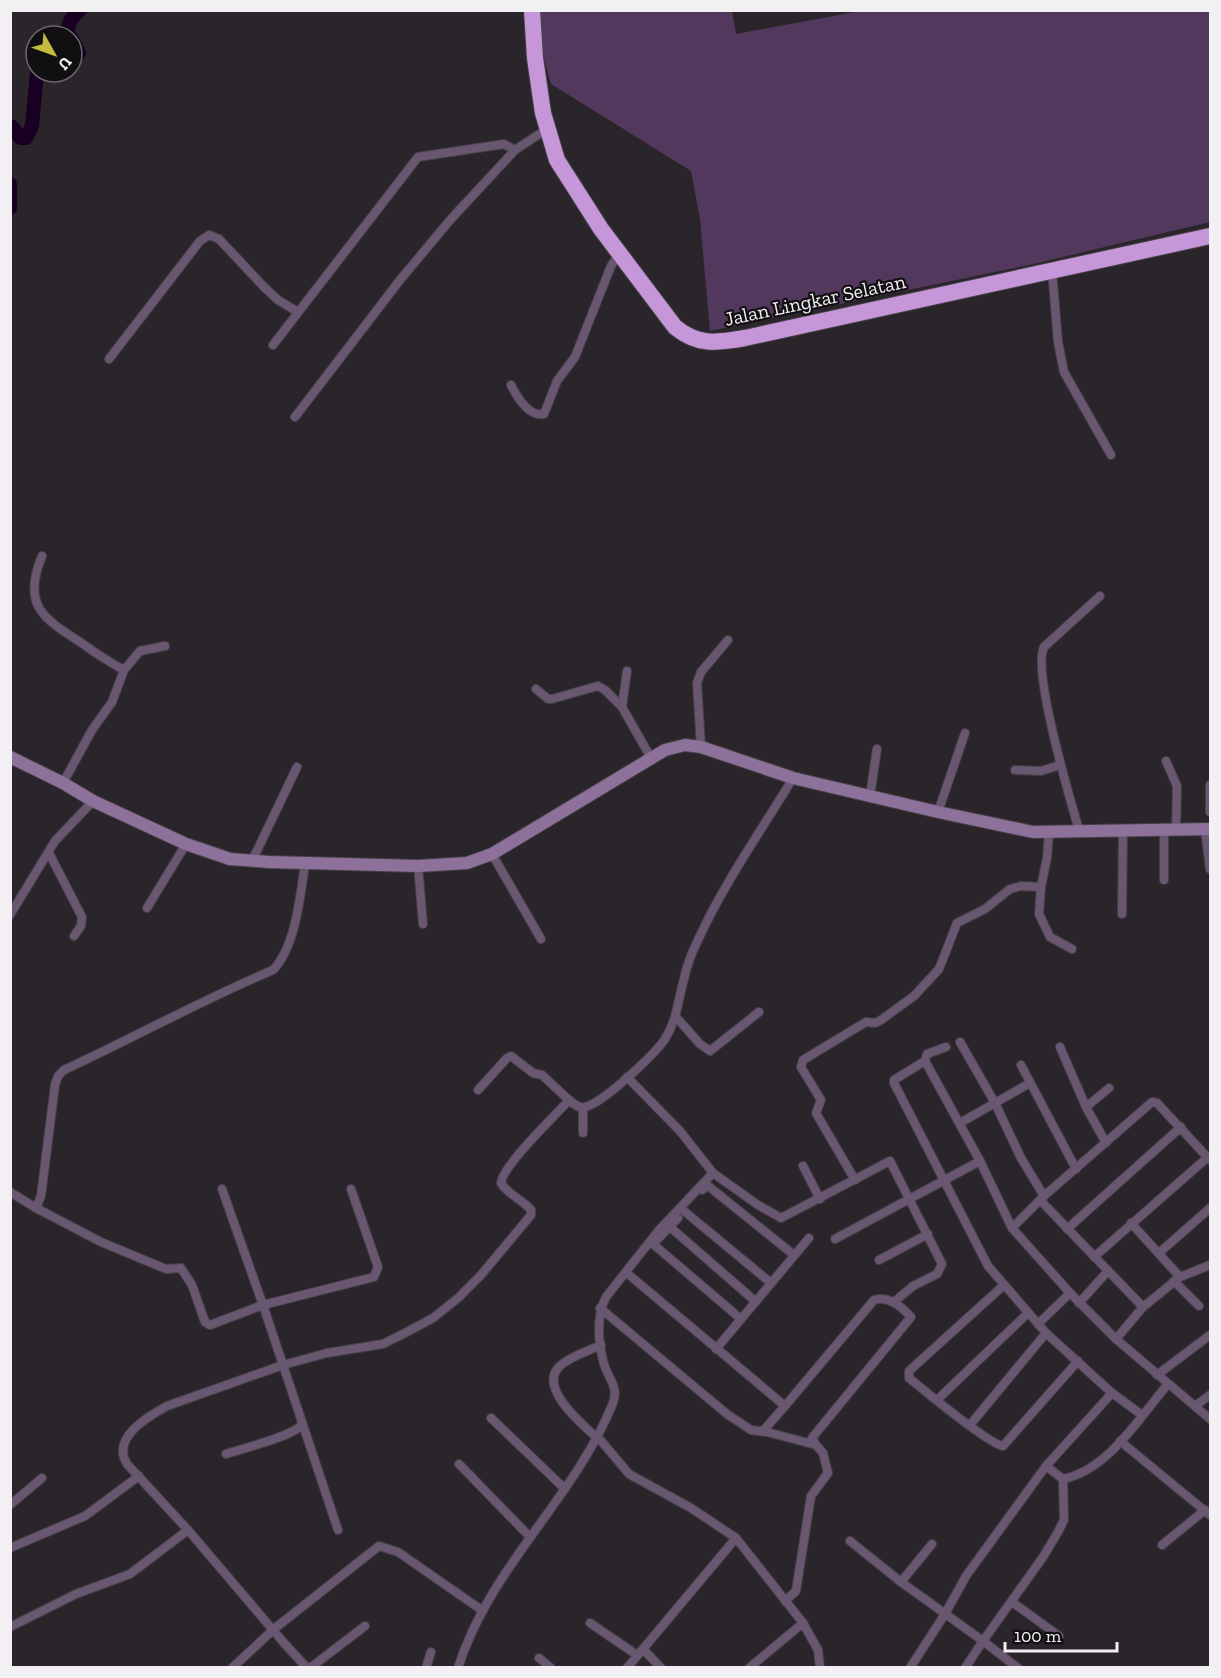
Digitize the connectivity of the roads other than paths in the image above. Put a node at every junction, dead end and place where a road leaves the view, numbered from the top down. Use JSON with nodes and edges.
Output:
{"nodes":[{"id":1,"x":532,"y":10,"type":"edge"},
{"id":2,"x":547,"y":129,"type":"junction"},
{"id":3,"x":515,"y":150,"type":"junction"},
{"id":4,"x":1210,"y":236,"type":"edge"},
{"id":5,"x":619,"y":254,"type":"junction"},
{"id":6,"x":1052,"y":270,"type":"junction"},
{"id":7,"x":298,"y":312,"type":"junction"},
{"id":8,"x":273,"y":345,"type":"dead end"},
{"id":9,"x":109,"y":360,"type":"dead end"},
{"id":10,"x":511,"y":385,"type":"dead end"},
{"id":11,"x":295,"y":417,"type":"dead end"},
{"id":12,"x":1111,"y":455,"type":"dead end"},
{"id":13,"x":42,"y":556,"type":"dead end"},
{"id":14,"x":1100,"y":596,"type":"dead end"},
{"id":15,"x":728,"y":640,"type":"dead end"},
{"id":16,"x":165,"y":646,"type":"dead end"},
{"id":17,"x":124,"y":670,"type":"junction"},
{"id":18,"x":627,"y":671,"type":"dead end"},
{"id":19,"x":536,"y":689,"type":"dead end"},
{"id":20,"x":622,"y":707,"type":"junction"},
{"id":21,"x":965,"y":733,"type":"dead end"},
{"id":22,"x":700,"y":747,"type":"junction"},
{"id":23,"x":878,"y":749,"type":"dead end"},
{"id":24,"x":10,"y":757,"type":"edge"},
{"id":25,"x":651,"y":758,"type":"junction"},
{"id":26,"x":1166,"y":761,"type":"dead end"},
{"id":27,"x":1060,"y":765,"type":"junction"},
{"id":28,"x":297,"y":767,"type":"dead end"},
{"id":29,"x":1015,"y":770,"type":"dead end"},
{"id":30,"x":793,"y":778,"type":"junction"},
{"id":31,"x":63,"y":783,"type":"junction"},
{"id":32,"x":1210,"y":785,"type":"edge"},
{"id":33,"x":870,"y":796,"type":"junction"},
{"id":34,"x":93,"y":801,"type":"junction"},
{"id":35,"x":938,"y":812,"type":"junction"},
{"id":36,"x":1210,"y":812,"type":"edge"},
{"id":37,"x":1123,"y":830,"type":"junction"},
{"id":38,"x":1170,"y":830,"type":"junction"},
{"id":39,"x":1208,"y":830,"type":"edge"},
{"id":40,"x":1079,"y":831,"type":"junction"},
{"id":41,"x":1049,"y":832,"type":"junction"},
{"id":42,"x":186,"y":843,"type":"junction"},
{"id":43,"x":49,"y":853,"type":"junction"},
{"id":44,"x":492,"y":854,"type":"junction"},
{"id":45,"x":252,"y":861,"type":"junction"},
{"id":46,"x":305,"y":864,"type":"junction"},
{"id":47,"x":418,"y":866,"type":"junction"},
{"id":48,"x":1210,"y":869,"type":"edge"},
{"id":49,"x":1164,"y":880,"type":"dead end"},
{"id":50,"x":1041,"y":886,"type":"junction"},
{"id":51,"x":147,"y":908,"type":"dead end"},
{"id":52,"x":1122,"y":914,"type":"dead end"},
{"id":53,"x":10,"y":915,"type":"edge"},
{"id":54,"x":423,"y":924,"type":"dead end"},
{"id":55,"x":74,"y":936,"type":"dead end"},
{"id":56,"x":541,"y":939,"type":"dead end"},
{"id":57,"x":1072,"y":949,"type":"dead end"},
{"id":58,"x":759,"y":1012,"type":"dead end"},
{"id":59,"x":676,"y":1017,"type":"junction"},
{"id":60,"x":960,"y":1042,"type":"dead end"},
{"id":61,"x":946,"y":1047,"type":"dead end"},
{"id":62,"x":1060,"y":1047,"type":"dead end"},
{"id":63,"x":925,"y":1061,"type":"junction"},
{"id":64,"x":1021,"y":1065,"type":"dead end"},
{"id":65,"x":627,"y":1077,"type":"junction"},
{"id":66,"x":1030,"y":1083,"type":"junction"},
{"id":67,"x":1109,"y":1088,"type":"dead end"},
{"id":68,"x":477,"y":1090,"type":"dead end"},
{"id":69,"x":569,"y":1100,"type":"junction"},
{"id":70,"x":995,"y":1103,"type":"junction"},
{"id":71,"x":1086,"y":1107,"type":"junction"},
{"id":72,"x":583,"y":1108,"type":"junction"},
{"id":73,"x":960,"y":1123,"type":"junction"},
{"id":74,"x":1181,"y":1127,"type":"junction"},
{"id":75,"x":583,"y":1133,"type":"dead end"},
{"id":76,"x":1106,"y":1143,"type":"junction"},
{"id":77,"x":1209,"y":1158,"type":"edge"},
{"id":78,"x":980,"y":1161,"type":"junction"},
{"id":79,"x":803,"y":1166,"type":"dead end"},
{"id":80,"x":1076,"y":1169,"type":"junction"},
{"id":81,"x":713,"y":1173,"type":"junction"},
{"id":82,"x":855,"y":1180,"type":"junction"},
{"id":83,"x":945,"y":1180,"type":"junction"},
{"id":84,"x":351,"y":1189,"type":"dead end"},
{"id":85,"x":222,"y":1190,"type":"dead end"},
{"id":86,"x":10,"y":1192,"type":"edge"},
{"id":87,"x":910,"y":1198,"type":"junction"},
{"id":88,"x":1042,"y":1198,"type":"junction"},
{"id":89,"x":820,"y":1199,"type":"junction"},
{"id":90,"x":36,"y":1208,"type":"junction"},
{"id":91,"x":684,"y":1211,"type":"junction"},
{"id":92,"x":1209,"y":1214,"type":"edge"},
{"id":93,"x":1131,"y":1223,"type":"junction"},
{"id":94,"x":670,"y":1227,"type":"junction"},
{"id":95,"x":1012,"y":1228,"type":"junction"},
{"id":96,"x":1067,"y":1229,"type":"junction"},
{"id":97,"x":928,"y":1234,"type":"junction"},
{"id":98,"x":809,"y":1238,"type":"dead end"},
{"id":99,"x":835,"y":1239,"type":"dead end"},
{"id":100,"x":653,"y":1244,"type":"junction"},
{"id":101,"x":1159,"y":1253,"type":"junction"},
{"id":102,"x":794,"y":1255,"type":"junction"},
{"id":103,"x":1094,"y":1257,"type":"junction"},
{"id":104,"x":879,"y":1260,"type":"dead end"},
{"id":105,"x":1210,"y":1265,"type":"edge"},
{"id":106,"x":1108,"y":1271,"type":"junction"},
{"id":107,"x":626,"y":1273,"type":"junction"},
{"id":108,"x":1177,"y":1279,"type":"junction"},
{"id":109,"x":771,"y":1283,"type":"junction"},
{"id":110,"x":1004,"y":1285,"type":"junction"},
{"id":111,"x":1070,"y":1293,"type":"junction"},
{"id":112,"x":756,"y":1301,"type":"junction"},
{"id":113,"x":894,"y":1302,"type":"junction"},
{"id":114,"x":1079,"y":1303,"type":"junction"},
{"id":115,"x":263,"y":1305,"type":"junction"},
{"id":116,"x":1198,"y":1306,"type":"dead end"},
{"id":117,"x":1143,"y":1307,"type":"junction"},
{"id":118,"x":600,"y":1308,"type":"junction"},
{"id":119,"x":1028,"y":1313,"type":"junction"},
{"id":120,"x":741,"y":1318,"type":"junction"},
{"id":121,"x":1038,"y":1324,"type":"junction"},
{"id":122,"x":1046,"y":1333,"type":"junction"},
{"id":123,"x":1210,"y":1335,"type":"edge"},
{"id":124,"x":1116,"y":1340,"type":"junction"},
{"id":125,"x":602,"y":1345,"type":"junction"},
{"id":126,"x":716,"y":1348,"type":"junction"},
{"id":127,"x":1078,"y":1361,"type":"junction"},
{"id":128,"x":283,"y":1365,"type":"junction"},
{"id":129,"x":1157,"y":1375,"type":"junction"},
{"id":130,"x":1168,"y":1384,"type":"junction"},
{"id":131,"x":1112,"y":1392,"type":"junction"},
{"id":132,"x":1210,"y":1395,"type":"edge"},
{"id":133,"x":937,"y":1400,"type":"junction"},
{"id":134,"x":784,"y":1406,"type":"junction"},
{"id":135,"x":1195,"y":1406,"type":"junction"},
{"id":136,"x":1142,"y":1415,"type":"junction"},
{"id":137,"x":491,"y":1418,"type":"dead end"},
{"id":138,"x":1210,"y":1419,"type":"edge"},
{"id":139,"x":301,"y":1425,"type":"junction"},
{"id":140,"x":970,"y":1425,"type":"junction"},
{"id":141,"x":763,"y":1431,"type":"junction"},
{"id":142,"x":597,"y":1436,"type":"junction"},
{"id":143,"x":1120,"y":1441,"type":"junction"},
{"id":144,"x":816,"y":1445,"type":"junction"},
{"id":145,"x":226,"y":1455,"type":"dead end"},
{"id":146,"x":459,"y":1464,"type":"dead end"},
{"id":147,"x":1046,"y":1466,"type":"junction"},
{"id":148,"x":139,"y":1476,"type":"junction"},
{"id":149,"x":42,"y":1478,"type":"dead end"},
{"id":150,"x":1063,"y":1479,"type":"junction"},
{"id":151,"x":565,"y":1489,"type":"junction"},
{"id":152,"x":10,"y":1505,"type":"edge"},
{"id":153,"x":1208,"y":1512,"type":"edge"},
{"id":154,"x":188,"y":1530,"type":"junction"},
{"id":155,"x":338,"y":1530,"type":"dead end"},
{"id":156,"x":530,"y":1537,"type":"junction"},
{"id":157,"x":736,"y":1538,"type":"junction"},
{"id":158,"x":850,"y":1541,"type":"dead end"},
{"id":159,"x":932,"y":1544,"type":"dead end"},
{"id":160,"x":1162,"y":1545,"type":"dead end"},
{"id":161,"x":10,"y":1548,"type":"edge"},
{"id":162,"x":902,"y":1582,"type":"junction"},
{"id":163,"x":785,"y":1601,"type":"junction"},
{"id":164,"x":1012,"y":1602,"type":"junction"},
{"id":165,"x":483,"y":1611,"type":"junction"},
{"id":166,"x":945,"y":1614,"type":"junction"},
{"id":167,"x":590,"y":1623,"type":"dead end"},
{"id":168,"x":803,"y":1623,"type":"junction"},
{"id":169,"x":365,"y":1626,"type":"dead end"},
{"id":170,"x":10,"y":1627,"type":"edge"},
{"id":171,"x":274,"y":1629,"type":"junction"},
{"id":172,"x":1059,"y":1636,"type":"dead end"},
{"id":173,"x":983,"y":1641,"type":"junction"},
{"id":174,"x":431,"y":1652,"type":"dead end"},
{"id":175,"x":640,"y":1652,"type":"junction"},
{"id":176,"x":539,"y":1658,"type":"dead end"},
{"id":177,"x":232,"y":1668,"type":"edge"},
{"id":178,"x":309,"y":1668,"type":"edge"},
{"id":179,"x":426,"y":1668,"type":"edge"},
{"id":180,"x":458,"y":1668,"type":"edge"},
{"id":181,"x":551,"y":1668,"type":"edge"},
{"id":182,"x":627,"y":1668,"type":"edge"},
{"id":183,"x":662,"y":1668,"type":"edge"},
{"id":184,"x":749,"y":1668,"type":"edge"},
{"id":185,"x":820,"y":1668,"type":"edge"},
{"id":186,"x":910,"y":1668,"type":"edge"},
{"id":187,"x":965,"y":1668,"type":"edge"},
{"id":188,"x":1018,"y":1668,"type":"edge"}],
"edges":[{"from":1,"to":2,"type":"highway","name":"Jalan Lingkar Selatan"},
{"from":2,"to":3,"type":"street"},
{"from":2,"to":5,"type":"highway","name":"Jalan Lingkar Selatan"},
{"from":3,"to":7,"type":"street"},
{"from":3,"to":11,"type":"street"},
{"from":4,"to":6,"type":"highway","name":"Jalan Lingkar Selatan"},
{"from":5,"to":6,"type":"highway","name":"Jalan Lingkar Selatan"},
{"from":5,"to":10,"type":"street"},
{"from":6,"to":12,"type":"street"},
{"from":7,"to":8,"type":"street"},
{"from":7,"to":9,"type":"street"},
{"from":13,"to":17,"type":"street"},
{"from":14,"to":27,"type":"street"},
{"from":15,"to":22,"type":"street"},
{"from":16,"to":17,"type":"street"},
{"from":17,"to":31,"type":"street"},
{"from":18,"to":20,"type":"street"},
{"from":19,"to":20,"type":"street"},
{"from":20,"to":25,"type":"street"},
{"from":21,"to":35,"type":"street"},
{"from":22,"to":25,"type":"street"},
{"from":22,"to":30,"type":"street"},
{"from":23,"to":33,"type":"street"},
{"from":24,"to":31,"type":"street"},
{"from":25,"to":44,"type":"street"},
{"from":26,"to":38,"type":"street"},
{"from":27,"to":29,"type":"street"},
{"from":27,"to":40,"type":"street"},
{"from":28,"to":45,"type":"street"},
{"from":30,"to":33,"type":"street"},
{"from":30,"to":59,"type":"street"},
{"from":31,"to":34,"type":"street"},
{"from":32,"to":36,"type":"street"},
{"from":33,"to":35,"type":"street"},
{"from":34,"to":42,"type":"street"},
{"from":34,"to":43,"type":"street"},
{"from":35,"to":41,"type":"street"},
{"from":37,"to":38,"type":"street"},
{"from":37,"to":40,"type":"street"},
{"from":37,"to":52,"type":"street"},
{"from":38,"to":39,"type":"street"},
{"from":38,"to":49,"type":"street"},
{"from":39,"to":48,"type":"street"},
{"from":40,"to":41,"type":"street"},
{"from":41,"to":50,"type":"street"},
{"from":42,"to":45,"type":"street"},
{"from":42,"to":51,"type":"street"},
{"from":43,"to":53,"type":"street"},
{"from":43,"to":55,"type":"street"},
{"from":44,"to":47,"type":"street"},
{"from":44,"to":56,"type":"street"},
{"from":45,"to":46,"type":"street"},
{"from":46,"to":47,"type":"street"},
{"from":46,"to":90,"type":"street"},
{"from":47,"to":54,"type":"street"},
{"from":50,"to":57,"type":"street"},
{"from":50,"to":82,"type":"street"},
{"from":58,"to":59,"type":"street"},
{"from":59,"to":65,"type":"street"},
{"from":60,"to":70,"type":"street"},
{"from":61,"to":63,"type":"street"},
{"from":62,"to":71,"type":"street"},
{"from":63,"to":73,"type":"street"},
{"from":63,"to":83,"type":"street"},
{"from":64,"to":66,"type":"street"},
{"from":65,"to":72,"type":"street"},
{"from":65,"to":81,"type":"street"},
{"from":66,"to":70,"type":"street"},
{"from":66,"to":80,"type":"street"},
{"from":67,"to":71,"type":"street"},
{"from":68,"to":69,"type":"street"},
{"from":69,"to":72,"type":"street"},
{"from":69,"to":128,"type":"street"},
{"from":70,"to":73,"type":"street"},
{"from":70,"to":88,"type":"street"},
{"from":71,"to":76,"type":"street"},
{"from":72,"to":75,"type":"street"},
{"from":73,"to":78,"type":"street"},
{"from":74,"to":76,"type":"street"},
{"from":74,"to":77,"type":"street"},
{"from":74,"to":96,"type":"street"},
{"from":76,"to":80,"type":"street"},
{"from":77,"to":93,"type":"street"},
{"from":78,"to":83,"type":"street"},
{"from":78,"to":95,"type":"street"},
{"from":79,"to":89,"type":"street"},
{"from":80,"to":88,"type":"street"},
{"from":81,"to":89,"type":"street"},
{"from":81,"to":107,"type":"street"},
{"from":82,"to":87,"type":"street"},
{"from":82,"to":89,"type":"street"},
{"from":83,"to":87,"type":"street"},
{"from":83,"to":110,"type":"street"},
{"from":84,"to":115,"type":"street"},
{"from":85,"to":115,"type":"street"},
{"from":86,"to":90,"type":"street"},
{"from":87,"to":97,"type":"street"},
{"from":87,"to":99,"type":"street"},
{"from":88,"to":95,"type":"street"},
{"from":88,"to":96,"type":"street"},
{"from":90,"to":115,"type":"street"},
{"from":91,"to":94,"type":"street"},
{"from":91,"to":102,"type":"street"},
{"from":91,"to":109,"type":"street"},
{"from":92,"to":101,"type":"street"},
{"from":93,"to":101,"type":"street"},
{"from":93,"to":103,"type":"street"},
{"from":94,"to":100,"type":"street"},
{"from":94,"to":112,"type":"street"},
{"from":95,"to":111,"type":"street"},
{"from":96,"to":103,"type":"street"},
{"from":97,"to":104,"type":"street"},
{"from":97,"to":113,"type":"street"},
{"from":98,"to":102,"type":"street"},
{"from":100,"to":107,"type":"street"},
{"from":100,"to":120,"type":"street"},
{"from":101,"to":108,"type":"street"},
{"from":102,"to":109,"type":"street"},
{"from":103,"to":106,"type":"street"},
{"from":105,"to":108,"type":"street"},
{"from":106,"to":114,"type":"street"},
{"from":106,"to":117,"type":"street"},
{"from":107,"to":118,"type":"street"},
{"from":107,"to":126,"type":"street"},
{"from":108,"to":116,"type":"street"},
{"from":108,"to":117,"type":"street"},
{"from":109,"to":112,"type":"street"},
{"from":110,"to":119,"type":"street"},
{"from":110,"to":133,"type":"street"},
{"from":111,"to":114,"type":"street"},
{"from":111,"to":121,"type":"street"},
{"from":112,"to":120,"type":"street"},
{"from":113,"to":134,"type":"street"},
{"from":113,"to":144,"type":"street"},
{"from":114,"to":124,"type":"street"},
{"from":115,"to":128,"type":"street"},
{"from":117,"to":124,"type":"street"},
{"from":118,"to":125,"type":"street"},
{"from":118,"to":141,"type":"street"},
{"from":119,"to":121,"type":"street"},
{"from":119,"to":133,"type":"street"},
{"from":120,"to":126,"type":"street"},
{"from":121,"to":122,"type":"street"},
{"from":122,"to":127,"type":"street"},
{"from":122,"to":140,"type":"street"},
{"from":123,"to":129,"type":"street"},
{"from":124,"to":129,"type":"street"},
{"from":125,"to":142,"type":"street"},
{"from":125,"to":142,"type":"street"},
{"from":126,"to":134,"type":"street"},
{"from":127,"to":131,"type":"street"},
{"from":127,"to":140,"type":"street"},
{"from":128,"to":139,"type":"street"},
{"from":128,"to":148,"type":"street"},
{"from":129,"to":130,"type":"street"},
{"from":130,"to":135,"type":"street"},
{"from":130,"to":136,"type":"street"},
{"from":131,"to":136,"type":"street"},
{"from":131,"to":147,"type":"street"},
{"from":132,"to":135,"type":"street"},
{"from":133,"to":140,"type":"street"},
{"from":134,"to":141,"type":"street"},
{"from":135,"to":138,"type":"street"},
{"from":136,"to":143,"type":"street"},
{"from":137,"to":151,"type":"street"},
{"from":139,"to":145,"type":"street"},
{"from":139,"to":155,"type":"street"},
{"from":141,"to":144,"type":"street"},
{"from":142,"to":151,"type":"street"},
{"from":142,"to":157,"type":"street"},
{"from":143,"to":150,"type":"street"},
{"from":143,"to":153,"type":"street"},
{"from":144,"to":163,"type":"street"},
{"from":146,"to":156,"type":"street"},
{"from":147,"to":150,"type":"street"},
{"from":147,"to":166,"type":"street"},
{"from":148,"to":154,"type":"street"},
{"from":148,"to":161,"type":"street"},
{"from":149,"to":152,"type":"street"},
{"from":150,"to":164,"type":"street"},
{"from":151,"to":156,"type":"street"},
{"from":153,"to":160,"type":"street"},
{"from":154,"to":170,"type":"street"},
{"from":154,"to":171,"type":"street"},
{"from":156,"to":165,"type":"street"},
{"from":157,"to":163,"type":"street"},
{"from":157,"to":175,"type":"street"},
{"from":158,"to":162,"type":"street"},
{"from":159,"to":162,"type":"street"},
{"from":162,"to":166,"type":"street"},
{"from":163,"to":168,"type":"street"},
{"from":164,"to":172,"type":"street"},
{"from":164,"to":173,"type":"street"},
{"from":165,"to":171,"type":"street"},
{"from":165,"to":180,"type":"street"},
{"from":166,"to":173,"type":"street"},
{"from":166,"to":186,"type":"street"},
{"from":167,"to":175,"type":"street"},
{"from":168,"to":184,"type":"street"},
{"from":168,"to":185,"type":"street"},
{"from":169,"to":178,"type":"street"},
{"from":171,"to":177,"type":"street"},
{"from":171,"to":178,"type":"street"},
{"from":173,"to":187,"type":"street"},
{"from":173,"to":188,"type":"street"},
{"from":174,"to":179,"type":"street"},
{"from":175,"to":182,"type":"street"},
{"from":175,"to":183,"type":"street"},
{"from":176,"to":181,"type":"street"}]}
